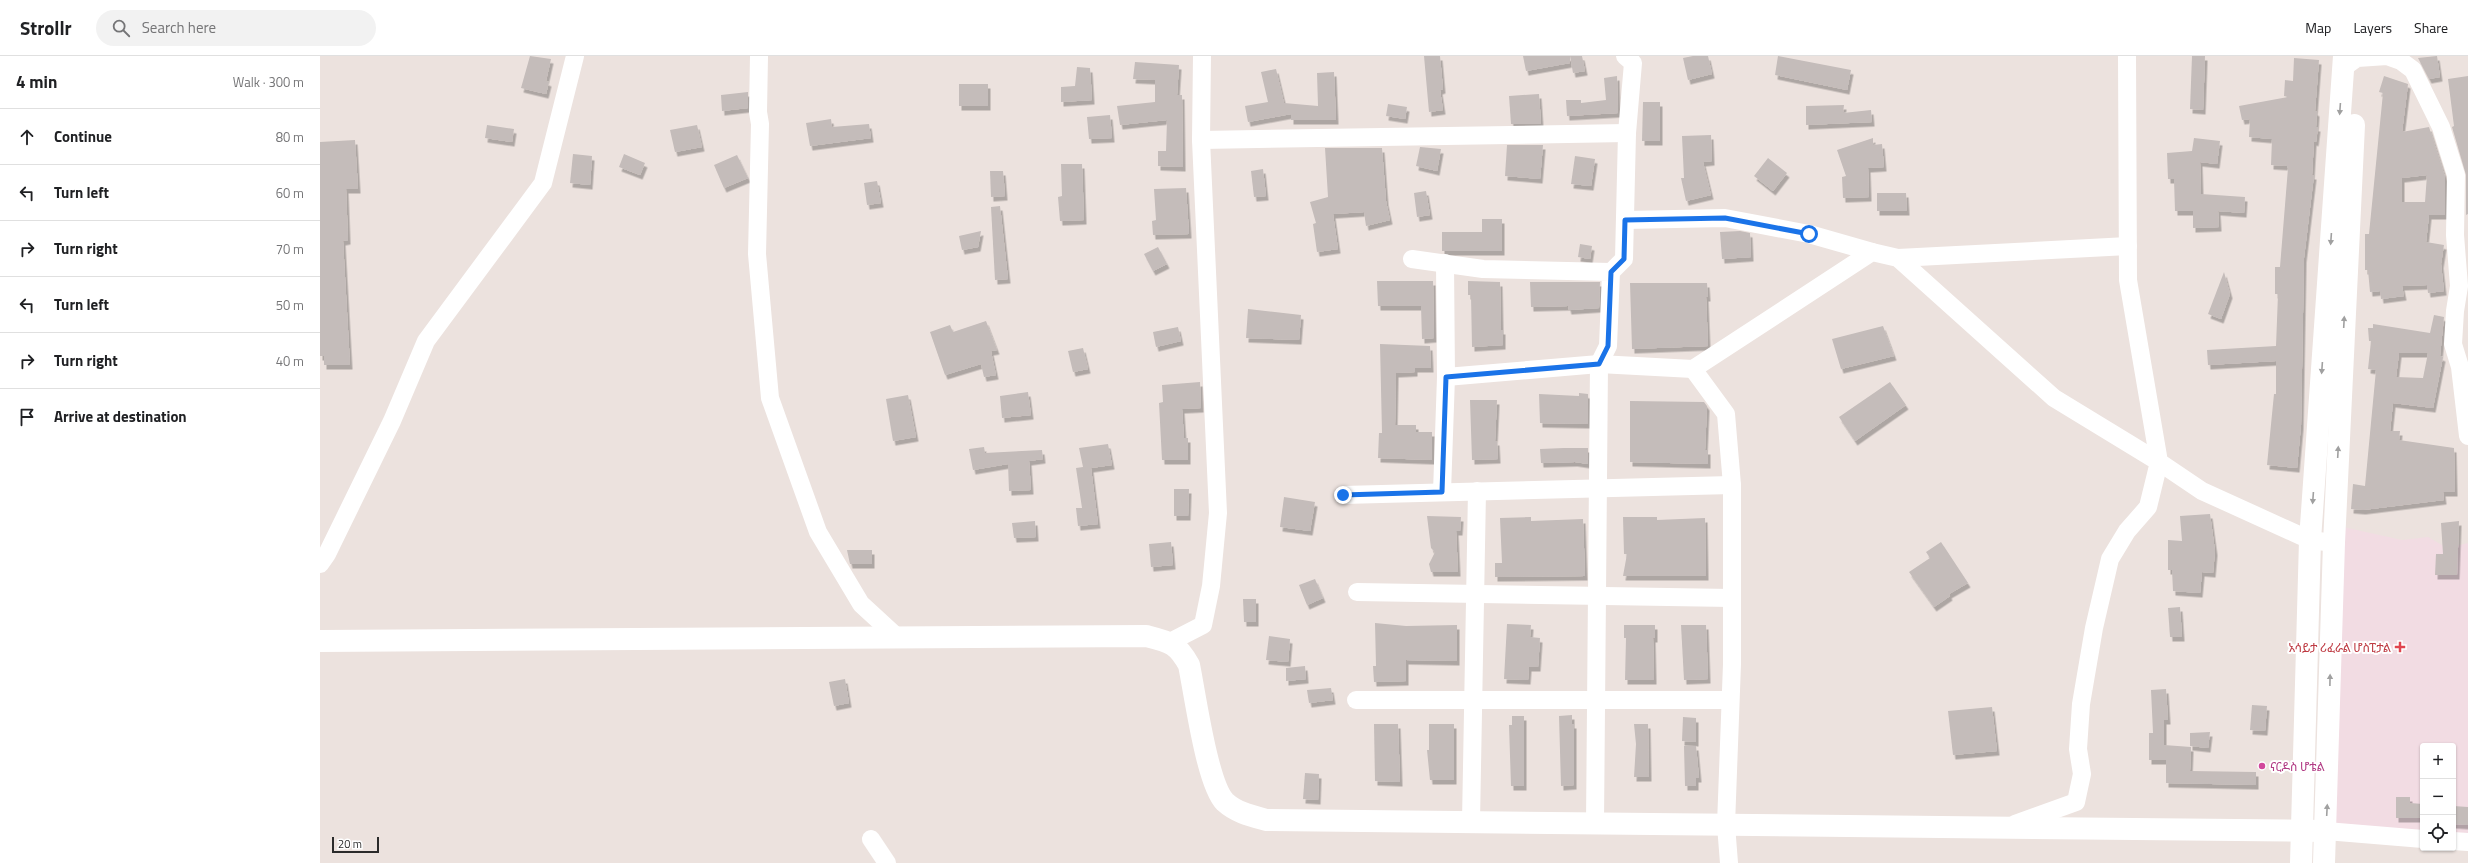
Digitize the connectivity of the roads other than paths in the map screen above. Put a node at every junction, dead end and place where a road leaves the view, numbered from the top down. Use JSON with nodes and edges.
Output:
{"nodes":[{"id":1,"x":575,"y":56,"type":"edge"},
{"id":2,"x":759,"y":56,"type":"edge"},
{"id":3,"x":1202,"y":56,"type":"edge"},
{"id":4,"x":1625,"y":56,"type":"edge"},
{"id":5,"x":2127,"y":56,"type":"edge"},
{"id":6,"x":2351,"y":59,"type":"edge"},
{"id":7,"x":1626,"y":133,"type":"junction"},
{"id":8,"x":1202,"y":140,"type":"junction"},
{"id":9,"x":1625,"y":220,"type":"junction"},
{"id":10,"x":2128,"y":246,"type":"junction"},
{"id":11,"x":1872,"y":252,"type":"junction"},
{"id":12,"x":1412,"y":258,"type":"dead end"},
{"id":13,"x":1898,"y":258,"type":"junction"},
{"id":14,"x":1445,"y":263,"type":"junction"},
{"id":15,"x":1611,"y":272,"type":"junction"},
{"id":16,"x":1599,"y":364,"type":"junction"},
{"id":17,"x":1693,"y":369,"type":"junction"},
{"id":18,"x":1446,"y":377,"type":"junction"},
{"id":19,"x":2468,"y":436,"type":"edge"},
{"id":20,"x":2159,"y":462,"type":"junction"},
{"id":21,"x":1732,"y":485,"type":"junction"},
{"id":22,"x":1598,"y":488,"type":"junction"},
{"id":23,"x":1477,"y":491,"type":"junction"},
{"id":24,"x":1442,"y":492,"type":"junction"},
{"id":25,"x":1343,"y":495,"type":"dead end"},
{"id":26,"x":2310,"y":540,"type":"junction"},
{"id":27,"x":2334,"y":543,"type":"junction"},
{"id":28,"x":320,"y":564,"type":"edge"},
{"id":29,"x":1357,"y":592,"type":"dead end"},
{"id":30,"x":1475,"y":594,"type":"junction"},
{"id":31,"x":1597,"y":595,"type":"junction"},
{"id":32,"x":1732,"y":598,"type":"junction"},
{"id":33,"x":898,"y":638,"type":"junction"},
{"id":34,"x":320,"y":641,"type":"edge"},
{"id":35,"x":1170,"y":642,"type":"junction"},
{"id":36,"x":1356,"y":700,"type":"dead end"},
{"id":37,"x":1473,"y":700,"type":"junction"},
{"id":38,"x":1596,"y":700,"type":"junction"},
{"id":39,"x":1730,"y":700,"type":"junction"},
{"id":40,"x":1471,"y":822,"type":"junction"},
{"id":41,"x":1595,"y":823,"type":"junction"},
{"id":42,"x":1726,"y":825,"type":"junction"},
{"id":43,"x":2005,"y":827,"type":"junction"},
{"id":44,"x":2303,"y":830,"type":"junction"},
{"id":45,"x":2326,"y":831,"type":"junction"},
{"id":46,"x":871,"y":839,"type":"dead end"},
{"id":47,"x":2420,"y":839,"type":"edge"},
{"id":48,"x":2456,"y":841,"type":"edge"},
{"id":49,"x":2468,"y":842,"type":"edge"},
{"id":50,"x":887,"y":863,"type":"edge"},
{"id":51,"x":1729,"y":863,"type":"edge"},
{"id":52,"x":2301,"y":863,"type":"edge"},
{"id":53,"x":2324,"y":863,"type":"edge"}],
"edges":[{"from":1,"to":28,"type":"street"},
{"from":2,"to":33,"type":"street"},
{"from":3,"to":8,"type":"street"},
{"from":4,"to":7,"type":"street"},
{"from":5,"to":10,"type":"street"},
{"from":6,"to":19,"type":"street"},
{"from":6,"to":26,"type":"street","one_way":true},
{"from":27,"to":6,"type":"street","one_way":true},
{"from":7,"to":8,"type":"street"},
{"from":7,"to":9,"type":"street"},
{"from":8,"to":35,"type":"street"},
{"from":9,"to":11,"type":"street"},
{"from":9,"to":15,"type":"street"},
{"from":10,"to":13,"type":"street"},
{"from":10,"to":20,"type":"street"},
{"from":11,"to":13,"type":"street"},
{"from":11,"to":17,"type":"street"},
{"from":12,"to":14,"type":"street"},
{"from":13,"to":20,"type":"street"},
{"from":14,"to":15,"type":"street"},
{"from":14,"to":18,"type":"street"},
{"from":15,"to":16,"type":"street"},
{"from":16,"to":17,"type":"street"},
{"from":16,"to":18,"type":"street"},
{"from":16,"to":22,"type":"street"},
{"from":17,"to":21,"type":"street"},
{"from":18,"to":24,"type":"street"},
{"from":20,"to":26,"type":"street"},
{"from":20,"to":43,"type":"street"},
{"from":21,"to":22,"type":"street"},
{"from":21,"to":32,"type":"street"},
{"from":22,"to":23,"type":"street"},
{"from":22,"to":31,"type":"street"},
{"from":23,"to":24,"type":"street"},
{"from":23,"to":30,"type":"street"},
{"from":24,"to":25,"type":"street"},
{"from":26,"to":27,"type":"street"},
{"from":26,"to":44,"type":"street"},
{"from":45,"to":27,"type":"street","one_way":true},
{"from":29,"to":30,"type":"street"},
{"from":30,"to":31,"type":"street"},
{"from":30,"to":37,"type":"street"},
{"from":31,"to":32,"type":"street"},
{"from":31,"to":38,"type":"street"},
{"from":32,"to":39,"type":"street"},
{"from":33,"to":34,"type":"street"},
{"from":33,"to":35,"type":"street"},
{"from":35,"to":40,"type":"street"},
{"from":36,"to":37,"type":"street"},
{"from":37,"to":38,"type":"street"},
{"from":37,"to":40,"type":"street"},
{"from":38,"to":39,"type":"street"},
{"from":38,"to":41,"type":"street"},
{"from":39,"to":42,"type":"street"},
{"from":40,"to":41,"type":"street"},
{"from":41,"to":42,"type":"street"},
{"from":42,"to":43,"type":"street"},
{"from":42,"to":51,"type":"street"},
{"from":43,"to":44,"type":"street"},
{"from":44,"to":45,"type":"street"},
{"from":44,"to":52,"type":"street"},
{"from":45,"to":47,"type":"street"},
{"from":45,"to":53,"type":"street"},
{"from":46,"to":50,"type":"street"},
{"from":48,"to":49,"type":"street"}]}
